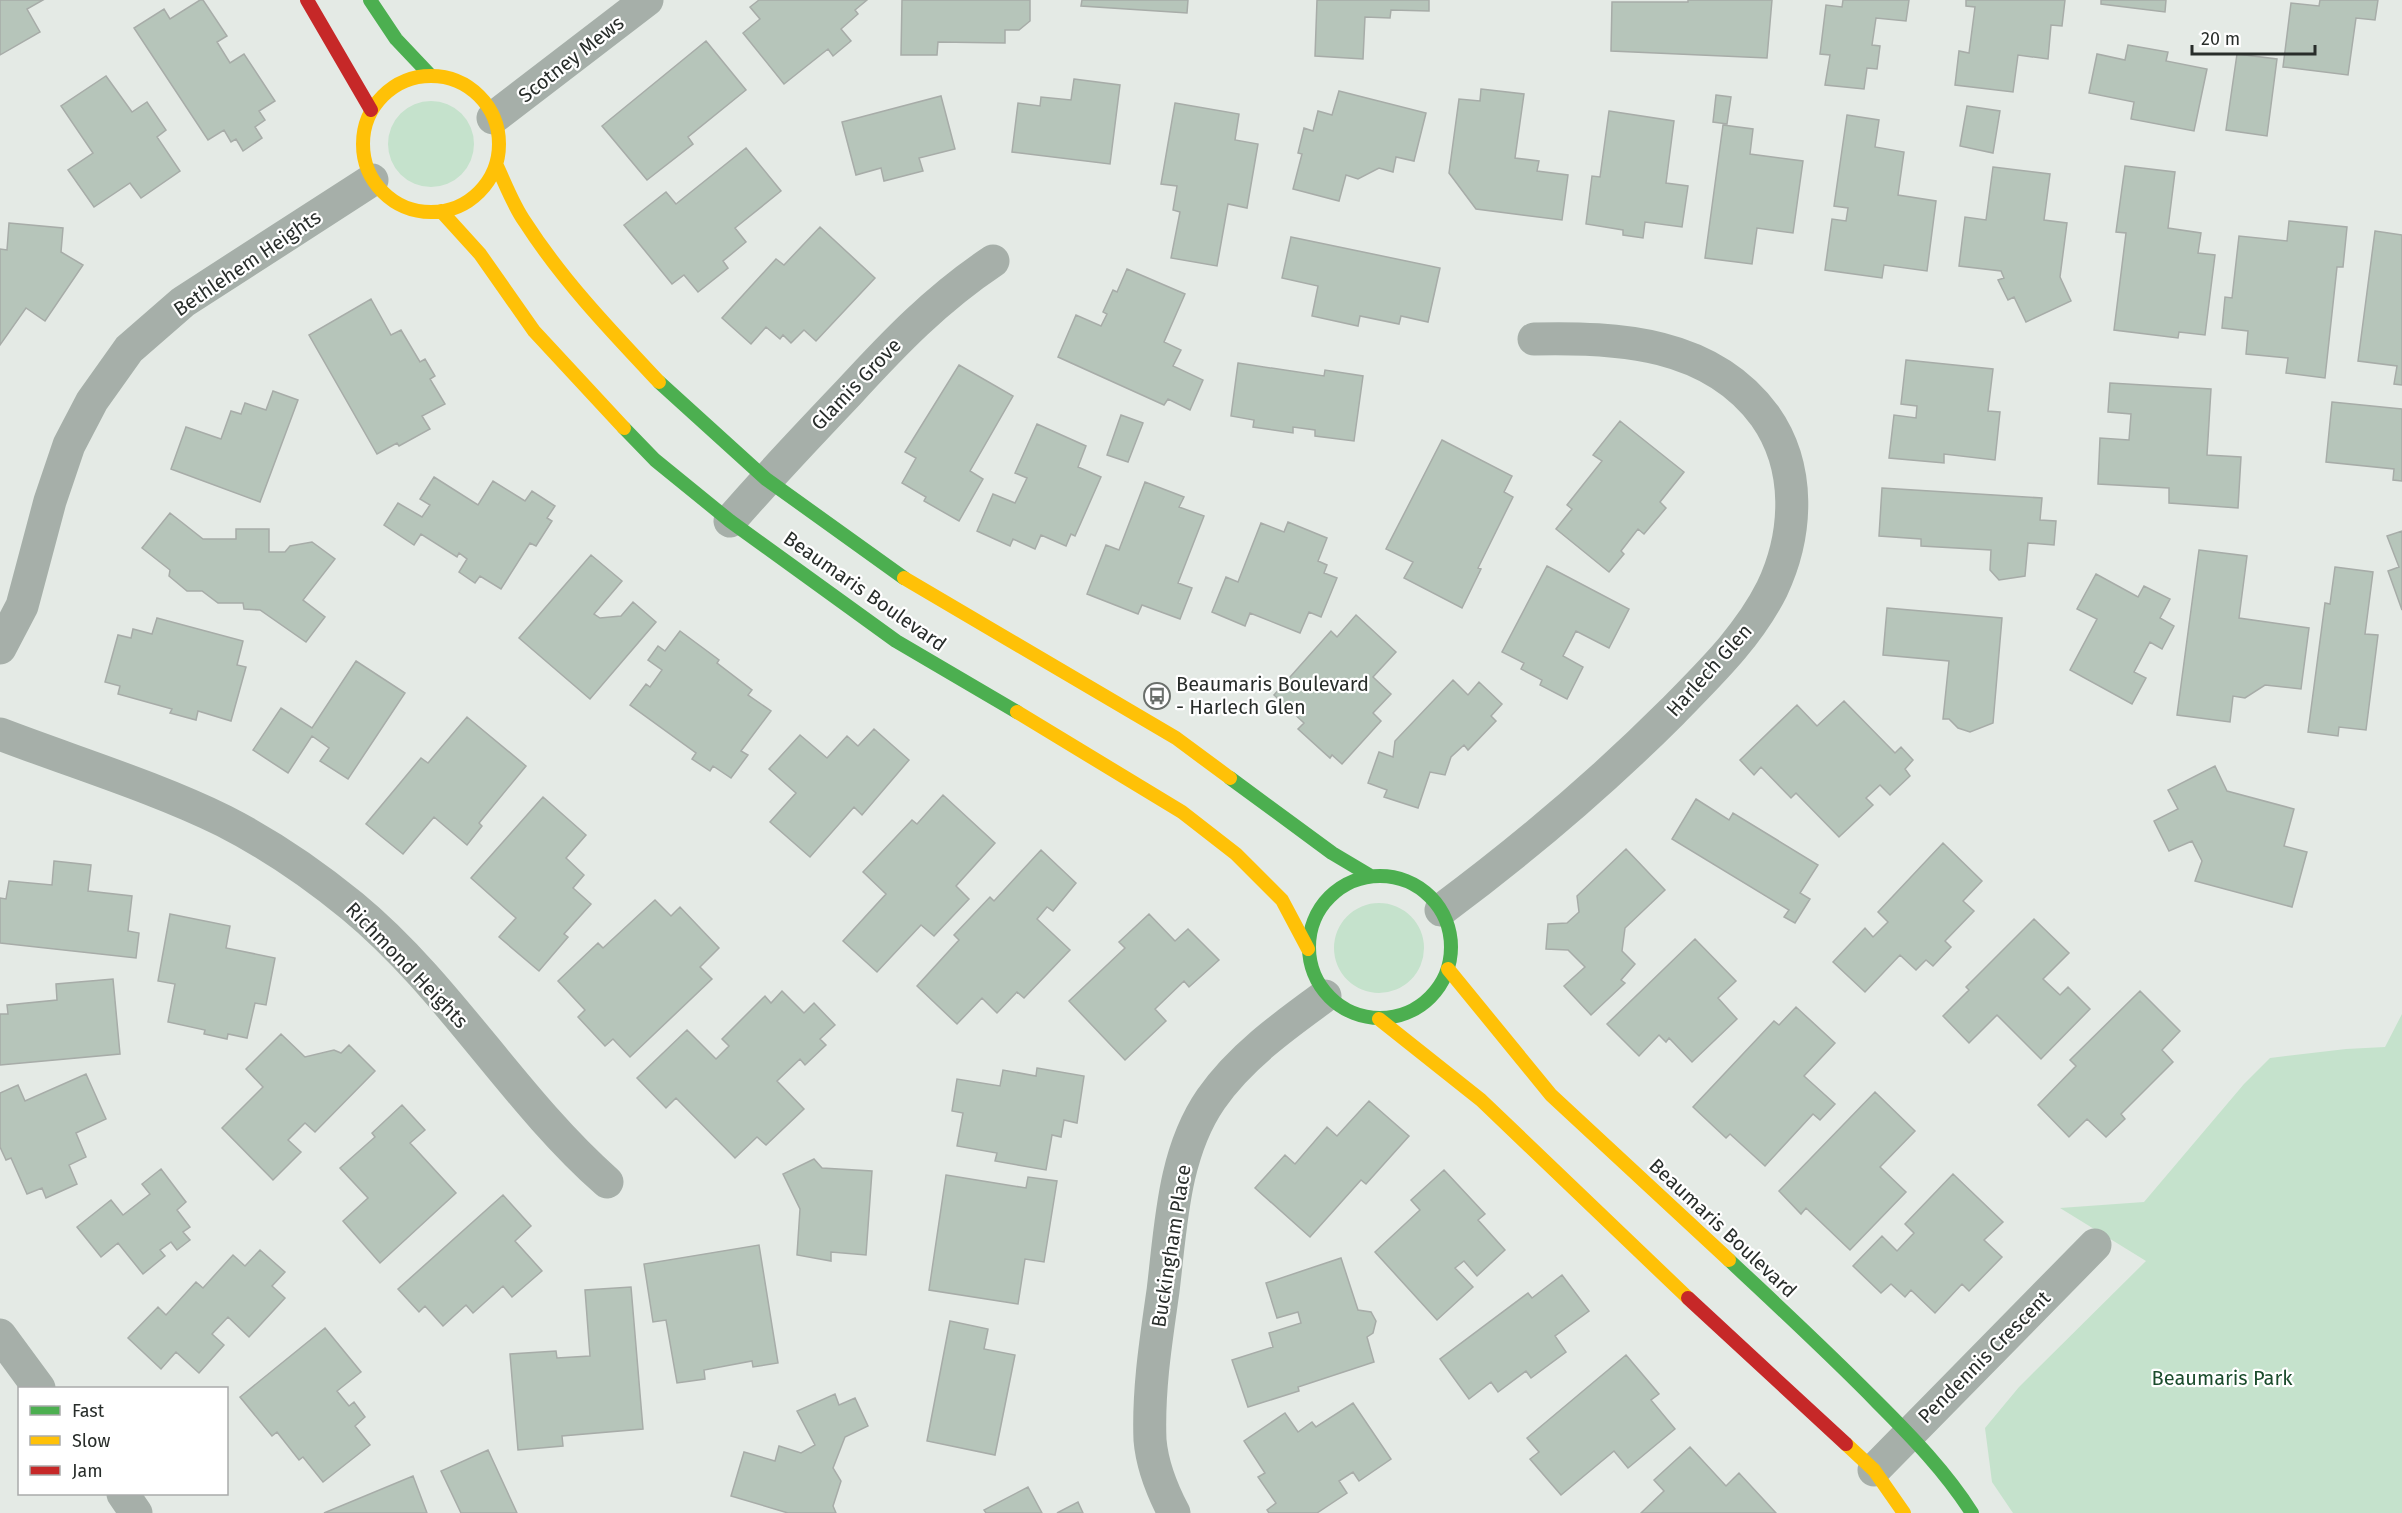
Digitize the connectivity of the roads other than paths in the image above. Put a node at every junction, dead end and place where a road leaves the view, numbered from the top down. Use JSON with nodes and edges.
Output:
{"nodes":[{"id":1,"x":307,"y":0,"type":"edge"},
{"id":2,"x":370,"y":0,"type":"edge"},
{"id":3,"x":647,"y":0,"type":"edge"},
{"id":4,"x":430,"y":75,"type":"junction"},
{"id":5,"x":371,"y":110,"type":"junction"},
{"id":6,"x":494,"y":118,"type":"junction"},
{"id":7,"x":496,"y":164,"type":"junction"},
{"id":8,"x":372,"y":180,"type":"junction"},
{"id":9,"x":441,"y":211,"type":"junction"},
{"id":10,"x":993,"y":261,"type":"dead end"},
{"id":11,"x":1534,"y":339,"type":"dead end"},
{"id":12,"x":766,"y":479,"type":"junction"},
{"id":13,"x":730,"y":521,"type":"junction"},
{"id":14,"x":0,"y":648,"type":"edge"},
{"id":15,"x":0,"y":735,"type":"edge"},
{"id":16,"x":1369,"y":874,"type":"junction"},
{"id":17,"x":1441,"y":910,"type":"junction"},
{"id":18,"x":1308,"y":949,"type":"junction"},
{"id":19,"x":1448,"y":969,"type":"junction"},
{"id":20,"x":1326,"y":996,"type":"junction"},
{"id":21,"x":1379,"y":1019,"type":"junction"},
{"id":22,"x":607,"y":1182,"type":"dead end"},
{"id":23,"x":2095,"y":1245,"type":"dead end"},
{"id":24,"x":0,"y":1335,"type":"edge"},
{"id":25,"x":38,"y":1387,"type":"edge"},
{"id":26,"x":1908,"y":1433,"type":"junction"},
{"id":27,"x":1874,"y":1470,"type":"junction"},
{"id":28,"x":124,"y":1495,"type":"edge"},
{"id":29,"x":136,"y":1513,"type":"edge"},
{"id":30,"x":1174,"y":1513,"type":"edge"},
{"id":31,"x":1904,"y":1513,"type":"edge"},
{"id":32,"x":1972,"y":1513,"type":"edge"}],
"edges":[{"from":1,"to":5,"type":"street"},
{"from":2,"to":4,"type":"street"},
{"from":3,"to":6,"type":"street","name":"Scotney Mews"},
{"from":4,"to":5,"type":"street"},
{"from":4,"to":6,"type":"street"},
{"from":5,"to":8,"type":"street"},
{"from":6,"to":7,"type":"street"},
{"from":7,"to":9,"type":"street"},
{"from":7,"to":12,"type":"street","name":"Beaumaris Boulevard"},
{"from":8,"to":9,"type":"street"},
{"from":8,"to":14,"type":"street","name":"Bethlehem Heights"},
{"from":9,"to":13,"type":"street","name":"Beaumaris Boulevard"},
{"from":10,"to":12,"type":"street","name":"Glamis Grove"},
{"from":11,"to":17,"type":"street","name":"Harlech Glen"},
{"from":12,"to":13,"type":"street","name":"Glamis Grove"},
{"from":12,"to":16,"type":"street","name":"Beaumaris Boulevard"},
{"from":13,"to":18,"type":"street","name":"Beaumaris Boulevard"},
{"from":15,"to":22,"type":"street","name":"Richmond Heights"},
{"from":16,"to":17,"type":"street"},
{"from":16,"to":18,"type":"street"},
{"from":17,"to":19,"type":"street"},
{"from":18,"to":20,"type":"street"},
{"from":19,"to":21,"type":"street"},
{"from":19,"to":26,"type":"street","name":"Beaumaris Boulevard"},
{"from":20,"to":21,"type":"street"},
{"from":20,"to":30,"type":"street","name":"Buckingham Place"},
{"from":21,"to":27,"type":"street"},
{"from":23,"to":26,"type":"street","name":"Pendennis Crescent"},
{"from":24,"to":25,"type":"street"},
{"from":26,"to":27,"type":"street","name":"Pendennis Crescent"},
{"from":26,"to":32,"type":"street","name":"Beaumaris Boulevard"},
{"from":27,"to":31,"type":"street"},
{"from":28,"to":29,"type":"street"}]}
